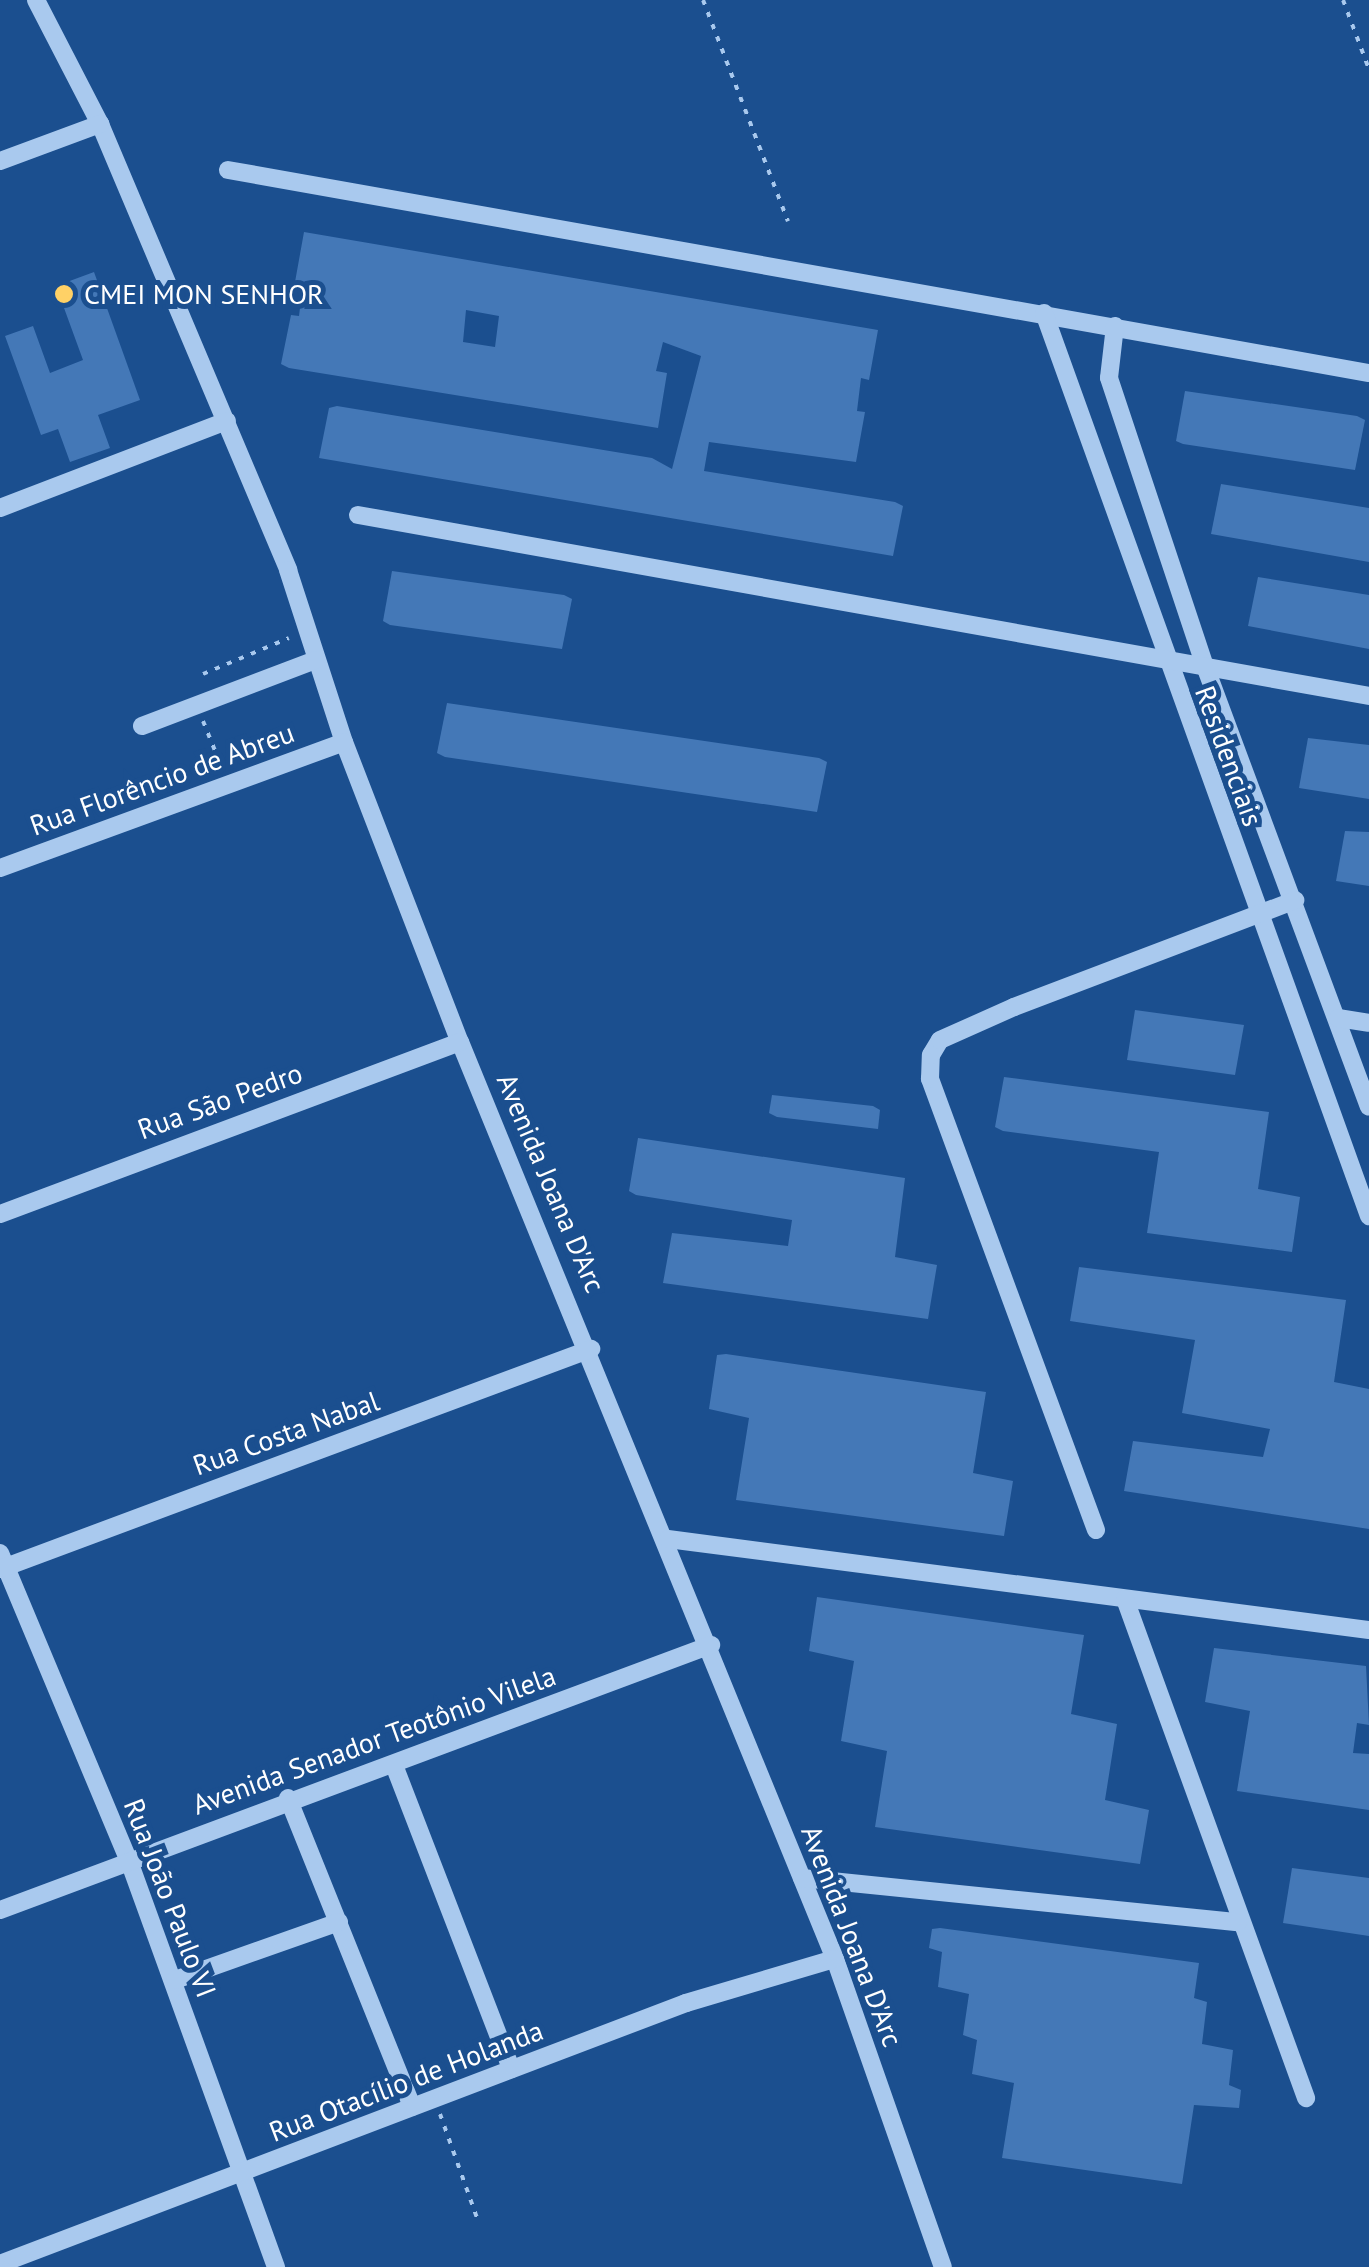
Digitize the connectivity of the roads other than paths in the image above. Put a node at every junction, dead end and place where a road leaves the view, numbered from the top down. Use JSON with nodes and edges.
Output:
{"nodes":[{"id":1,"x":36,"y":0,"type":"edge"},
{"id":2,"x":100,"y":124,"type":"junction"},
{"id":3,"x":0,"y":161,"type":"edge"},
{"id":4,"x":228,"y":170,"type":"dead end"},
{"id":5,"x":1044,"y":313,"type":"junction"},
{"id":6,"x":1115,"y":326,"type":"junction"},
{"id":7,"x":1369,"y":373,"type":"edge"},
{"id":8,"x":226,"y":421,"type":"junction"},
{"id":9,"x":0,"y":508,"type":"edge"},
{"id":10,"x":358,"y":515,"type":"dead end"},
{"id":11,"x":1163,"y":659,"type":"junction"},
{"id":12,"x":316,"y":660,"type":"junction"},
{"id":13,"x":1205,"y":666,"type":"junction"},
{"id":14,"x":1369,"y":696,"type":"edge"},
{"id":15,"x":142,"y":726,"type":"dead end"},
{"id":16,"x":344,"y":742,"type":"junction"},
{"id":17,"x":0,"y":868,"type":"edge"},
{"id":18,"x":1294,"y":900,"type":"junction"},
{"id":19,"x":1257,"y":913,"type":"junction"},
{"id":20,"x":1338,"y":1018,"type":"junction"},
{"id":21,"x":1369,"y":1024,"type":"edge"},
{"id":22,"x":460,"y":1042,"type":"junction"},
{"id":23,"x":1369,"y":1106,"type":"edge"},
{"id":24,"x":0,"y":1214,"type":"edge"},
{"id":25,"x":1369,"y":1216,"type":"edge"},
{"id":26,"x":591,"y":1350,"type":"junction"},
{"id":27,"x":1096,"y":1530,"type":"dead end"},
{"id":28,"x":668,"y":1539,"type":"junction"},
{"id":29,"x":2,"y":1563,"type":"edge"},
{"id":30,"x":1126,"y":1599,"type":"junction"},
{"id":31,"x":1369,"y":1630,"type":"edge"},
{"id":32,"x":710,"y":1645,"type":"junction"},
{"id":33,"x":394,"y":1766,"type":"junction"},
{"id":34,"x":288,"y":1798,"type":"junction"},
{"id":35,"x":129,"y":1861,"type":"junction"},
{"id":36,"x":802,"y":1878,"type":"junction"},
{"id":37,"x":0,"y":1910,"type":"edge"},
{"id":38,"x":339,"y":1922,"type":"junction"},
{"id":39,"x":1238,"y":1922,"type":"junction"},
{"id":40,"x":836,"y":1958,"type":"junction"},
{"id":41,"x":175,"y":1980,"type":"junction"},
{"id":42,"x":512,"y":2069,"type":"junction"},
{"id":43,"x":1306,"y":2098,"type":"dead end"},
{"id":44,"x":412,"y":2107,"type":"junction"},
{"id":45,"x":241,"y":2175,"type":"junction"},
{"id":46,"x":0,"y":2264,"type":"edge"},
{"id":47,"x":276,"y":2267,"type":"edge"},
{"id":48,"x":943,"y":2267,"type":"edge"}],
"edges":[{"from":1,"to":2,"type":"street","name":"Avenida Joana D'Arc"},
{"from":2,"to":3,"type":"street"},
{"from":2,"to":8,"type":"street","name":"Avenida Joana D'Arc"},
{"from":4,"to":5,"type":"street"},
{"from":5,"to":6,"type":"street"},
{"from":5,"to":11,"type":"street","name":"Residenciais"},
{"from":6,"to":7,"type":"street"},
{"from":6,"to":13,"type":"street","name":"Residenciais"},
{"from":8,"to":9,"type":"street"},
{"from":8,"to":12,"type":"street","name":"Avenida Joana D'Arc"},
{"from":10,"to":11,"type":"street"},
{"from":11,"to":13,"type":"street"},
{"from":11,"to":19,"type":"street","name":"Residenciais"},
{"from":12,"to":15,"type":"street"},
{"from":12,"to":16,"type":"street","name":"Avenida Joana D'Arc"},
{"from":13,"to":14,"type":"street"},
{"from":13,"to":18,"type":"street","name":"Residenciais"},
{"from":16,"to":17,"type":"street","name":"Rua Florêncio de Abreu"},
{"from":16,"to":22,"type":"street","name":"Avenida Joana D'Arc"},
{"from":18,"to":19,"type":"street"},
{"from":18,"to":20,"type":"street","name":"Residenciais"},
{"from":19,"to":25,"type":"street","name":"Residenciais"},
{"from":19,"to":27,"type":"street"},
{"from":20,"to":21,"type":"street"},
{"from":20,"to":23,"type":"street","name":"Residenciais"},
{"from":22,"to":24,"type":"street","name":"Rua São Pedro"},
{"from":22,"to":26,"type":"street","name":"Avenida Joana D'Arc"},
{"from":26,"to":28,"type":"street","name":"Avenida Joana D'Arc"},
{"from":26,"to":29,"type":"street","name":"Rua Costa Nabal"},
{"from":28,"to":30,"type":"street"},
{"from":28,"to":32,"type":"street","name":"Avenida Joana D'Arc"},
{"from":29,"to":35,"type":"street","name":"Rua João Paulo VI"},
{"from":30,"to":31,"type":"street"},
{"from":30,"to":39,"type":"street"},
{"from":32,"to":33,"type":"street","name":"Avenida Senador Teotônio Vilela"},
{"from":32,"to":36,"type":"street","name":"Avenida Joana D'Arc"},
{"from":33,"to":34,"type":"street","name":"Avenida Senador Teotônio Vilela"},
{"from":33,"to":42,"type":"street"},
{"from":34,"to":35,"type":"street","name":"Avenida Senador Teotônio Vilela"},
{"from":34,"to":38,"type":"street"},
{"from":35,"to":37,"type":"street","name":"Avenida Senador Teotônio Vilela"},
{"from":35,"to":41,"type":"street","name":"Rua João Paulo VI"},
{"from":36,"to":39,"type":"street"},
{"from":36,"to":40,"type":"street","name":"Avenida Joana D'Arc"},
{"from":38,"to":41,"type":"street"},
{"from":38,"to":44,"type":"street"},
{"from":39,"to":43,"type":"street"},
{"from":40,"to":42,"type":"street","name":"Rua Otacílio de Holanda"},
{"from":40,"to":48,"type":"street","name":"Avenida Joana D'Arc"},
{"from":41,"to":45,"type":"street","name":"Rua João Paulo VI"},
{"from":42,"to":44,"type":"street","name":"Rua Otacílio de Holanda"},
{"from":44,"to":45,"type":"street","name":"Rua Otacílio de Holanda"},
{"from":45,"to":46,"type":"street","name":"Rua Otacílio de Holanda"},
{"from":45,"to":47,"type":"street","name":"Rua João Paulo VI"}]}
